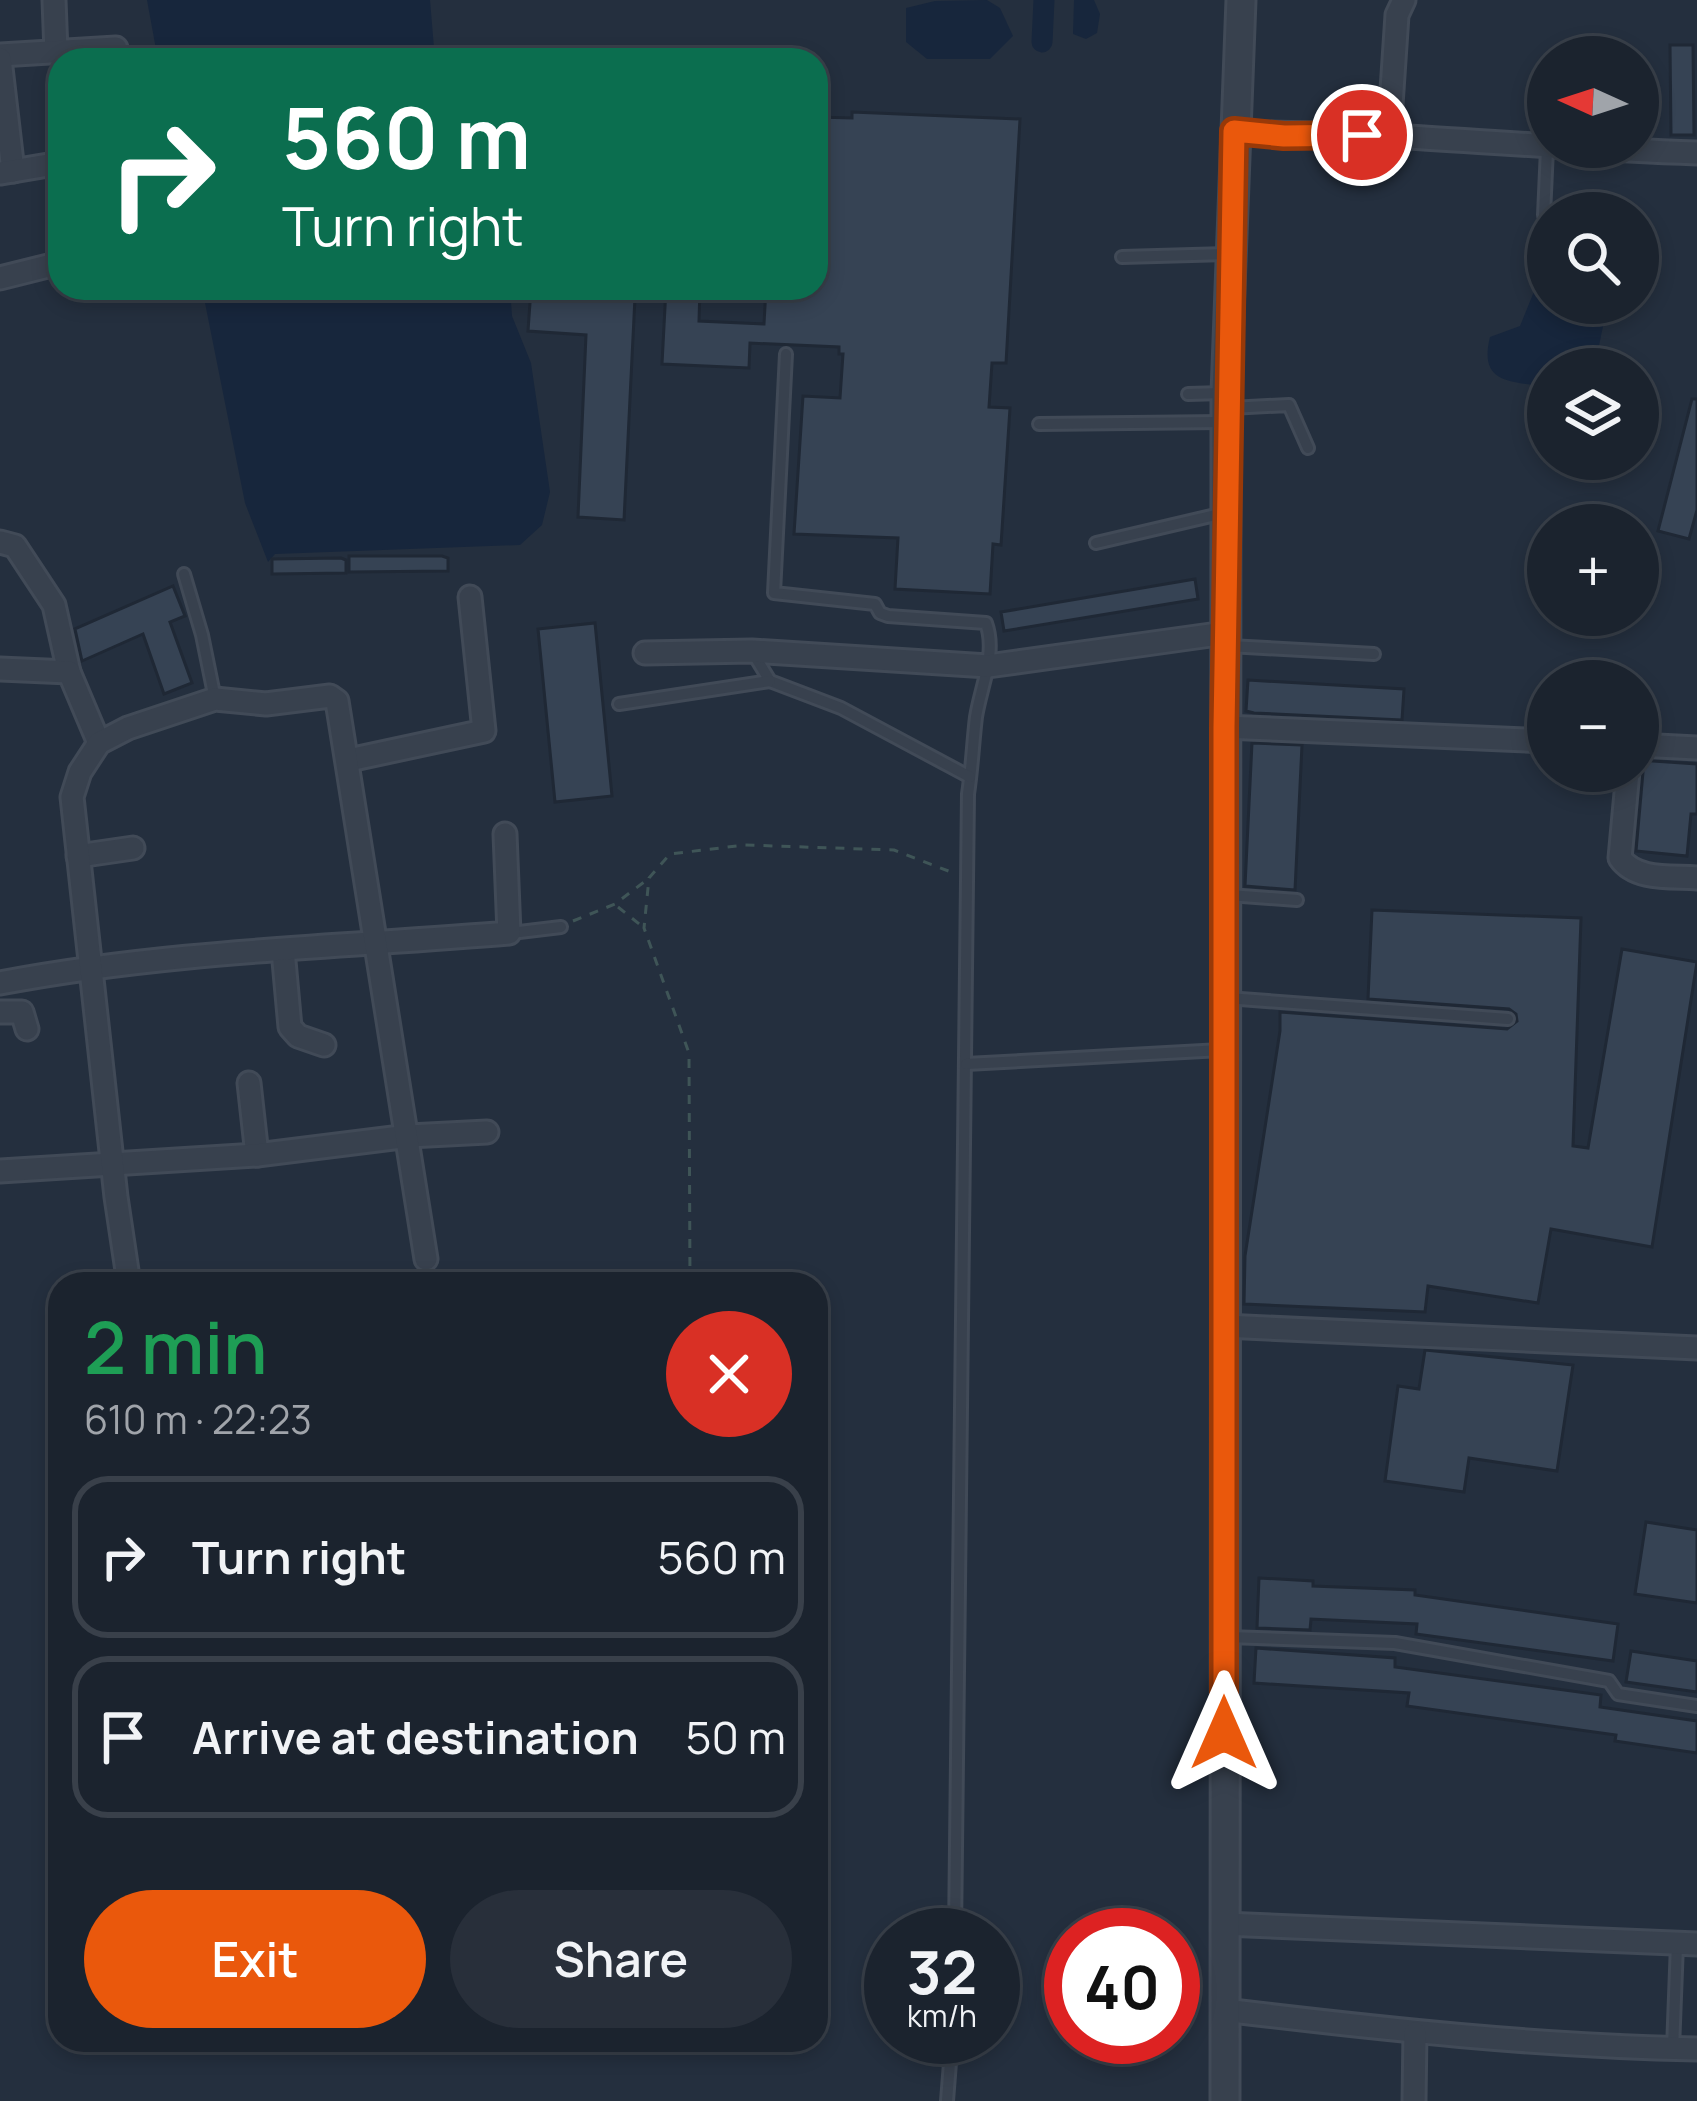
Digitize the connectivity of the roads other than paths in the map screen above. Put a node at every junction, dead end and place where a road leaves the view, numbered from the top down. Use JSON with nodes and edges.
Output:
{"nodes":[{"id":1,"x":55,"y":0,"type":"edge"},
{"id":2,"x":1240,"y":0,"type":"edge"},
{"id":3,"x":1404,"y":0,"type":"edge"},
{"id":4,"x":56,"y":48,"type":"edge"},
{"id":5,"x":48,"y":53,"type":"edge"},
{"id":6,"x":0,"y":57,"type":"edge"},
{"id":7,"x":1234,"y":131,"type":"junction"},
{"id":8,"x":1389,"y":135,"type":"junction"},
{"id":9,"x":1527,"y":147,"type":"edge"},
{"id":10,"x":1659,"y":152,"type":"edge"},
{"id":11,"x":1697,"y":153,"type":"edge"},
{"id":12,"x":48,"y":166,"type":"edge"},
{"id":13,"x":7,"y":172,"type":"edge"},
{"id":14,"x":1231,"y":254,"type":"junction"},
{"id":15,"x":1122,"y":257,"type":"dead end"},
{"id":16,"x":48,"y":266,"type":"edge"},
{"id":17,"x":0,"y":278,"type":"edge"},
{"id":18,"x":786,"y":354,"type":"dead end"},
{"id":19,"x":1188,"y":394,"type":"dead end"},
{"id":20,"x":1227,"y":408,"type":"junction"},
{"id":21,"x":1040,"y":424,"type":"dead end"},
{"id":22,"x":1307,"y":448,"type":"dead end"},
{"id":23,"x":1227,"y":512,"type":"junction"},
{"id":24,"x":0,"y":542,"type":"edge"},
{"id":25,"x":1096,"y":543,"type":"dead end"},
{"id":26,"x":184,"y":574,"type":"dead end"},
{"id":27,"x":470,"y":597,"type":"dead end"},
{"id":28,"x":1225,"y":639,"type":"junction"},
{"id":29,"x":752,"y":651,"type":"junction"},
{"id":30,"x":645,"y":653,"type":"dead end"},
{"id":31,"x":1373,"y":654,"type":"dead end"},
{"id":32,"x":988,"y":666,"type":"junction"},
{"id":33,"x":0,"y":669,"type":"edge"},
{"id":34,"x":69,"y":672,"type":"junction"},
{"id":35,"x":770,"y":681,"type":"junction"},
{"id":36,"x":214,"y":699,"type":"junction"},
{"id":37,"x":619,"y":704,"type":"dead end"},
{"id":38,"x":1224,"y":727,"type":"junction"},
{"id":39,"x":1527,"y":740,"type":"edge"},
{"id":40,"x":99,"y":743,"type":"junction"},
{"id":41,"x":1659,"y":747,"type":"edge"},
{"id":42,"x":1697,"y":748,"type":"edge"},
{"id":43,"x":349,"y":760,"type":"junction"},
{"id":44,"x":970,"y":776,"type":"junction"},
{"id":45,"x":1626,"y":792,"type":"edge"},
{"id":46,"x":506,"y":834,"type":"dead end"},
{"id":47,"x":133,"y":848,"type":"dead end"},
{"id":48,"x":78,"y":856,"type":"junction"},
{"id":49,"x":1697,"y":878,"type":"edge"},
{"id":50,"x":1224,"y":895,"type":"junction"},
{"id":51,"x":1297,"y":900,"type":"dead end"},
{"id":52,"x":566,"y":924,"type":"road end"},
{"id":53,"x":509,"y":933,"type":"junction"},
{"id":54,"x":378,"y":944,"type":"junction"},
{"id":55,"x":283,"y":950,"type":"junction"},
{"id":56,"x":93,"y":969,"type":"junction"},
{"id":57,"x":0,"y":983,"type":"edge"},
{"id":58,"x":1224,"y":998,"type":"junction"},
{"id":59,"x":0,"y":1012,"type":"edge"},
{"id":60,"x":1508,"y":1019,"type":"dead end"},
{"id":61,"x":27,"y":1029,"type":"dead end"},
{"id":62,"x":324,"y":1045,"type":"dead end"},
{"id":63,"x":1224,"y":1049,"type":"junction"},
{"id":64,"x":966,"y":1064,"type":"junction"},
{"id":65,"x":249,"y":1083,"type":"dead end"},
{"id":66,"x":487,"y":1132,"type":"dead end"},
{"id":67,"x":409,"y":1136,"type":"junction"},
{"id":68,"x":257,"y":1155,"type":"junction"},
{"id":69,"x":114,"y":1164,"type":"junction"},
{"id":70,"x":0,"y":1171,"type":"edge"},
{"id":71,"x":426,"y":1259,"type":"dead end"},
{"id":72,"x":128,"y":1272,"type":"edge"},
{"id":73,"x":1224,"y":1327,"type":"junction"},
{"id":74,"x":1697,"y":1348,"type":"edge"},
{"id":75,"x":1224,"y":1637,"type":"junction"},
{"id":76,"x":1697,"y":1706,"type":"edge"},
{"id":77,"x":956,"y":1908,"type":"edge"},
{"id":78,"x":1225,"y":1924,"type":"junction"},
{"id":79,"x":1687,"y":1943,"type":"edge"},
{"id":80,"x":1224,"y":2010,"type":"junction"},
{"id":81,"x":1414,"y":2033,"type":"junction"},
{"id":82,"x":1673,"y":2049,"type":"junction"},
{"id":83,"x":1697,"y":2049,"type":"edge"},
{"id":84,"x":950,"y":2064,"type":"edge"},
{"id":85,"x":947,"y":2101,"type":"edge"},
{"id":86,"x":1225,"y":2101,"type":"edge"},
{"id":87,"x":1414,"y":2101,"type":"edge"}],
"edges":[{"from":1,"to":4,"type":"street"},
{"from":2,"to":7,"type":"street"},
{"from":3,"to":8,"type":"street"},
{"from":5,"to":6,"type":"street"},
{"from":6,"to":13,"type":"street"},
{"from":7,"to":8,"type":"street"},
{"from":7,"to":14,"type":"street"},
{"from":8,"to":9,"type":"street"},
{"from":10,"to":11,"type":"street"},
{"from":12,"to":13,"type":"street"},
{"from":14,"to":15,"type":"lane"},
{"from":14,"to":20,"type":"street"},
{"from":16,"to":17,"type":"street"},
{"from":18,"to":32,"type":"lane"},
{"from":19,"to":20,"type":"lane"},
{"from":20,"to":21,"type":"lane"},
{"from":20,"to":22,"type":"lane"},
{"from":20,"to":23,"type":"street"},
{"from":23,"to":25,"type":"lane"},
{"from":23,"to":28,"type":"street"},
{"from":24,"to":34,"type":"street"},
{"from":26,"to":36,"type":"lane"},
{"from":27,"to":43,"type":"street"},
{"from":28,"to":31,"type":"lane"},
{"from":28,"to":32,"type":"street"},
{"from":28,"to":38,"type":"street"},
{"from":29,"to":30,"type":"street"},
{"from":29,"to":32,"type":"street"},
{"from":29,"to":35,"type":"lane"},
{"from":32,"to":44,"type":"lane"},
{"from":33,"to":34,"type":"street"},
{"from":34,"to":40,"type":"street"},
{"from":35,"to":37,"type":"lane"},
{"from":35,"to":44,"type":"lane"},
{"from":36,"to":40,"type":"street"},
{"from":36,"to":43,"type":"street"},
{"from":38,"to":39,"type":"street"},
{"from":38,"to":50,"type":"street"},
{"from":40,"to":48,"type":"street"},
{"from":41,"to":42,"type":"street"},
{"from":43,"to":54,"type":"street"},
{"from":44,"to":64,"type":"lane"},
{"from":45,"to":49,"type":"street"},
{"from":46,"to":53,"type":"street"},
{"from":47,"to":48,"type":"street"},
{"from":48,"to":56,"type":"street"},
{"from":50,"to":51,"type":"lane"},
{"from":50,"to":58,"type":"street"},
{"from":52,"to":53,"type":"lane"},
{"from":53,"to":54,"type":"street"},
{"from":54,"to":55,"type":"street"},
{"from":54,"to":67,"type":"street"},
{"from":55,"to":56,"type":"street"},
{"from":55,"to":62,"type":"street"},
{"from":56,"to":57,"type":"street"},
{"from":56,"to":69,"type":"street"},
{"from":58,"to":60,"type":"lane"},
{"from":58,"to":63,"type":"street"},
{"from":59,"to":61,"type":"street"},
{"from":63,"to":64,"type":"lane"},
{"from":63,"to":73,"type":"street"},
{"from":64,"to":77,"type":"lane"},
{"from":65,"to":68,"type":"street"},
{"from":66,"to":67,"type":"street"},
{"from":67,"to":68,"type":"street"},
{"from":67,"to":71,"type":"street"},
{"from":68,"to":69,"type":"street"},
{"from":69,"to":70,"type":"street"},
{"from":69,"to":72,"type":"street"},
{"from":73,"to":74,"type":"street"},
{"from":73,"to":75,"type":"street"},
{"from":75,"to":76,"type":"lane"},
{"from":75,"to":78,"type":"street"},
{"from":78,"to":79,"type":"street"},
{"from":78,"to":80,"type":"street"},
{"from":79,"to":82,"type":"lane"},
{"from":80,"to":81,"type":"street"},
{"from":80,"to":86,"type":"street"},
{"from":81,"to":82,"type":"street"},
{"from":81,"to":87,"type":"street"},
{"from":82,"to":83,"type":"street"},
{"from":84,"to":85,"type":"lane"}]}
